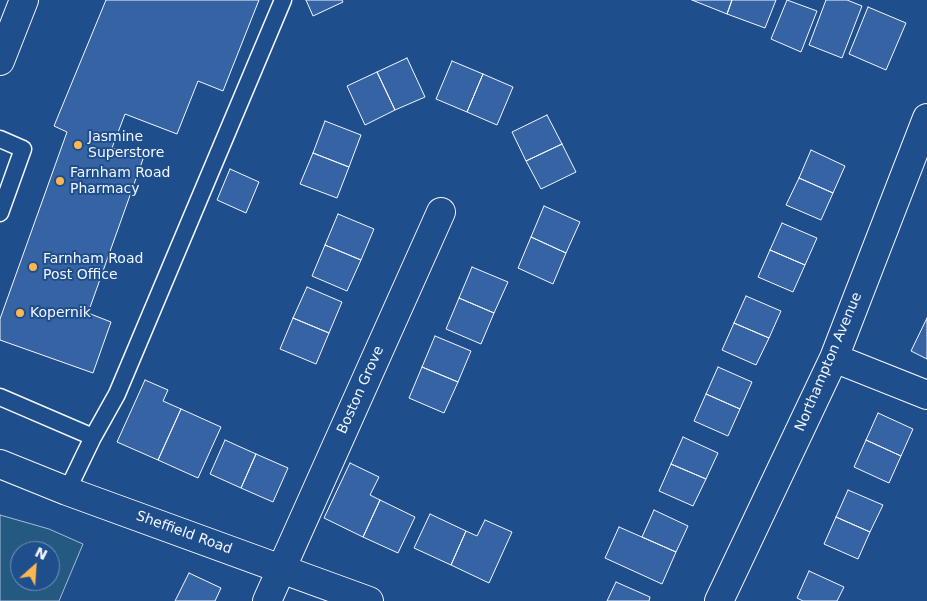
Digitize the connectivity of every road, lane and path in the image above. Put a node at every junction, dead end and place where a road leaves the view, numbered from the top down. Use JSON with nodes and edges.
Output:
{"nodes":[{"id":1,"x":24,"y":0,"type":"edge"},
{"id":2,"x":283,"y":0,"type":"edge"},
{"id":3,"x":0,"y":61,"type":"edge"},
{"id":4,"x":927,"y":118,"type":"edge"},
{"id":5,"x":0,"y":139,"type":"edge"},
{"id":6,"x":441,"y":212,"type":"dead end"},
{"id":7,"x":0,"y":213,"type":"edge"},
{"id":8,"x":834,"y":358,"type":"junction"},
{"id":9,"x":927,"y":395,"type":"edge"},
{"id":10,"x":0,"y":397,"type":"edge"},
{"id":11,"x":93,"y":437,"type":"junction"},
{"id":12,"x":0,"y":464,"type":"edge"},
{"id":13,"x":67,"y":491,"type":"junction"},
{"id":14,"x":281,"y":568,"type":"junction"},
{"id":15,"x":267,"y":601,"type":"edge"},
{"id":16,"x":369,"y":601,"type":"edge"},
{"id":17,"x":719,"y":601,"type":"edge"}],
"edges":[{"from":1,"to":3,"type":"street"},
{"from":2,"to":11,"type":"lane"},
{"from":4,"to":8,"type":"street","name":"Northampton Avenue"},
{"from":5,"to":7,"type":"lane"},
{"from":6,"to":14,"type":"street","name":"Boston Grove"},
{"from":8,"to":9,"type":"street"},
{"from":8,"to":17,"type":"street","name":"Northampton Avenue"},
{"from":10,"to":11,"type":"lane"},
{"from":11,"to":13,"type":"lane"},
{"from":12,"to":13,"type":"street","name":"Sheffield Road"},
{"from":13,"to":14,"type":"street","name":"Sheffield Road"},
{"from":14,"to":15,"type":"street","name":"Boston Grove"},
{"from":14,"to":16,"type":"street","name":"Sheffield Road"}]}
